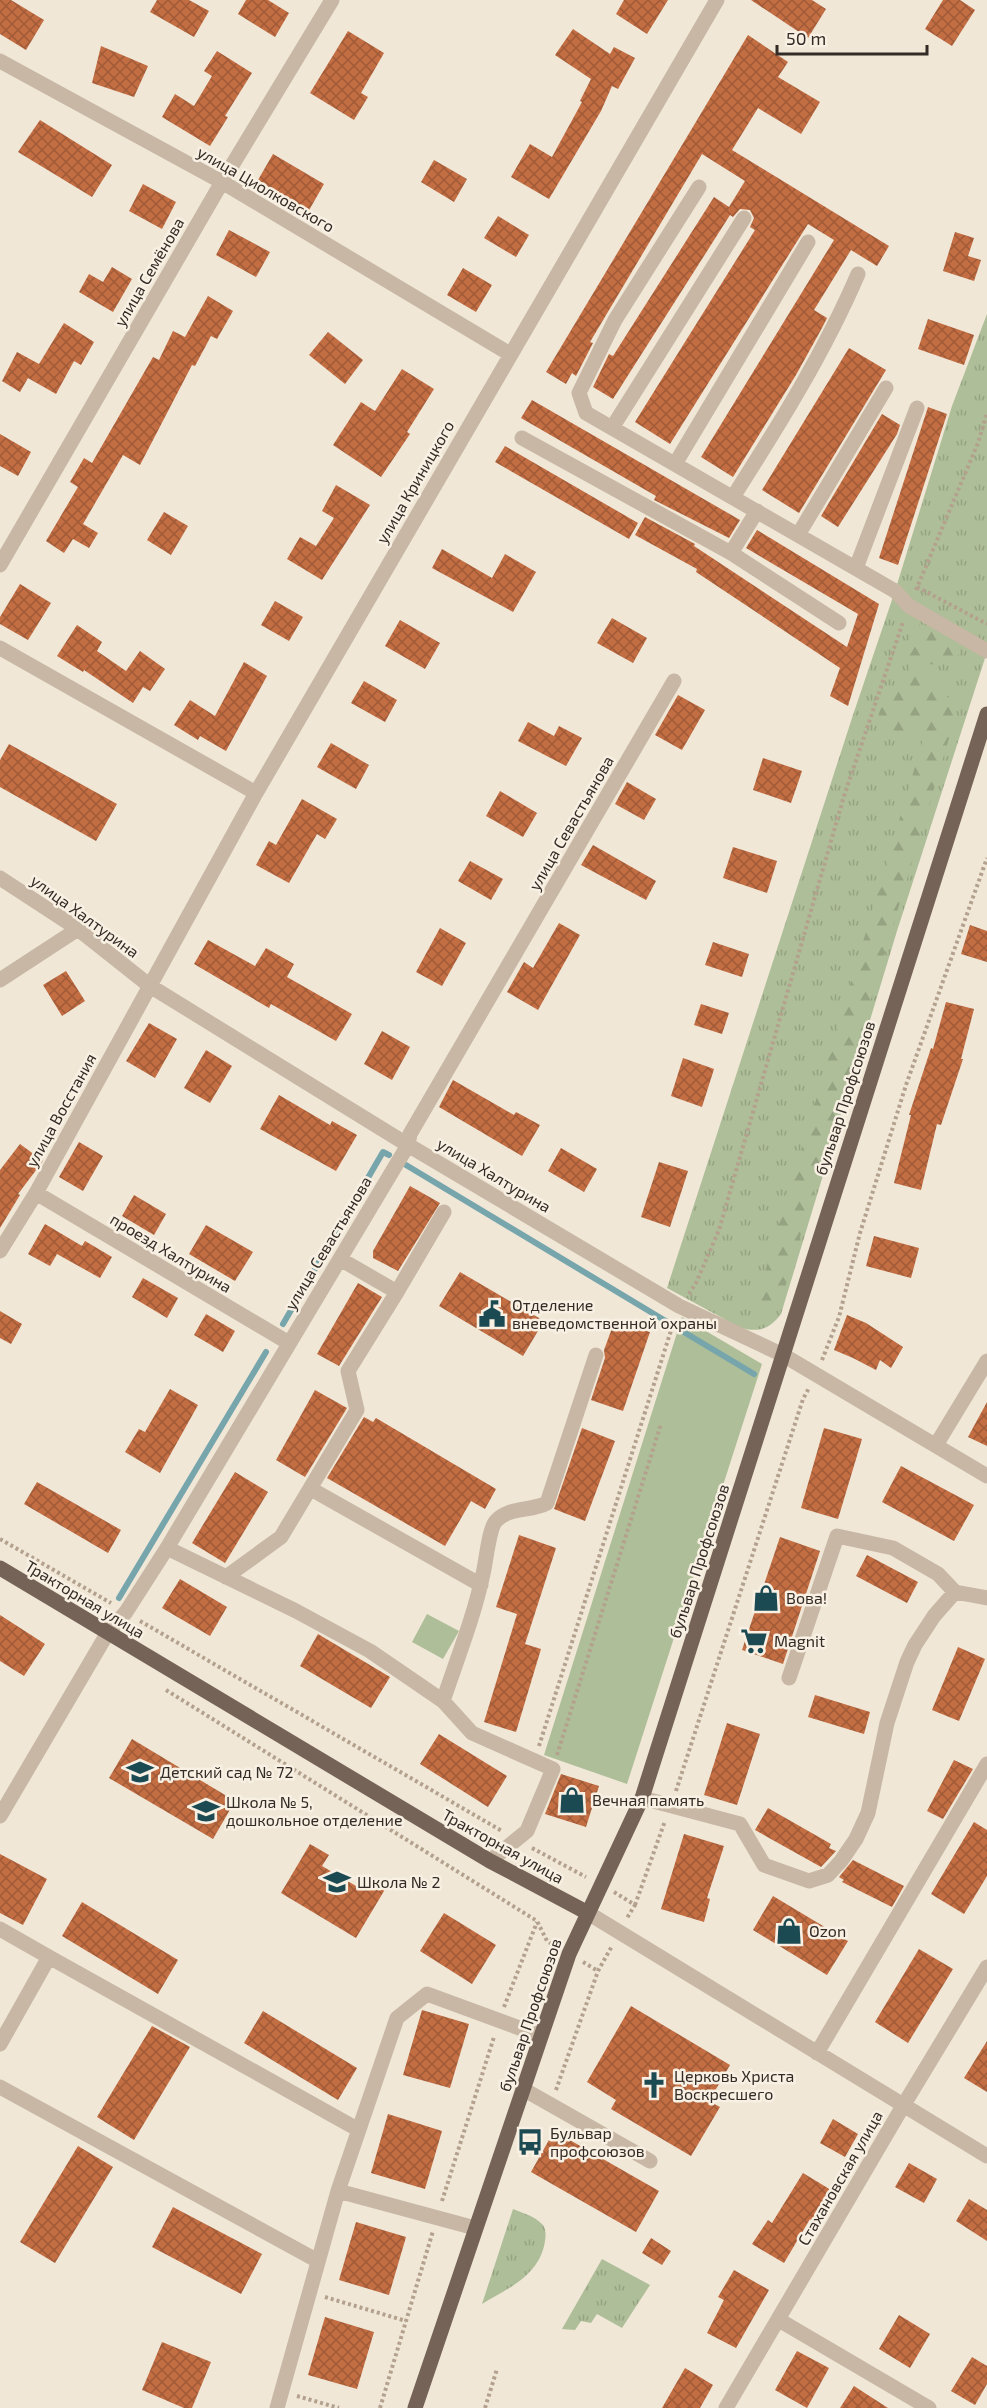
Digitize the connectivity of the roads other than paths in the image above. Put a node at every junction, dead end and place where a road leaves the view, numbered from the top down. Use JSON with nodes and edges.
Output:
{"nodes":[{"id":1,"x":332,"y":0,"type":"edge"},
{"id":2,"x":717,"y":0,"type":"edge"},
{"id":3,"x":0,"y":61,"type":"edge"},
{"id":4,"x":222,"y":182,"type":"junction"},
{"id":5,"x":699,"y":187,"type":"dead end"},
{"id":6,"x":744,"y":218,"type":"dead end"},
{"id":7,"x":808,"y":242,"type":"dead end"},
{"id":8,"x":858,"y":274,"type":"dead end"},
{"id":9,"x":510,"y":354,"type":"junction"},
{"id":10,"x":886,"y":388,"type":"dead end"},
{"id":11,"x":917,"y":408,"type":"dead end"},
{"id":12,"x":612,"y":428,"type":"junction"},
{"id":13,"x":522,"y":438,"type":"dead end"},
{"id":14,"x":675,"y":464,"type":"junction"},
{"id":15,"x":733,"y":497,"type":"junction"},
{"id":16,"x":757,"y":511,"type":"junction"},
{"id":17,"x":798,"y":535,"type":"junction"},
{"id":18,"x":731,"y":553,"type":"junction"},
{"id":19,"x":0,"y":565,"type":"edge"},
{"id":20,"x":856,"y":568,"type":"junction"},
{"id":21,"x":839,"y":623,"type":"dead end"},
{"id":22,"x":0,"y":648,"type":"edge"},
{"id":23,"x":987,"y":651,"type":"edge"},
{"id":24,"x":674,"y":681,"type":"dead end"},
{"id":25,"x":987,"y":714,"type":"edge"},
{"id":26,"x":256,"y":793,"type":"junction"},
{"id":27,"x":0,"y":878,"type":"edge"},
{"id":28,"x":78,"y":929,"type":"junction"},
{"id":29,"x":0,"y":980,"type":"edge"},
{"id":30,"x":150,"y":986,"type":"junction"},
{"id":31,"x":408,"y":1145,"type":"junction"},
{"id":32,"x":36,"y":1193,"type":"junction"},
{"id":33,"x":444,"y":1212,"type":"dead end"},
{"id":34,"x":0,"y":1251,"type":"edge"},
{"id":35,"x":340,"y":1259,"type":"junction"},
{"id":36,"x":397,"y":1292,"type":"junction"},
{"id":37,"x":289,"y":1343,"type":"junction"},
{"id":38,"x":596,"y":1355,"type":"dead end"},
{"id":39,"x":783,"y":1356,"type":"junction"},
{"id":40,"x":987,"y":1361,"type":"edge"},
{"id":41,"x":936,"y":1446,"type":"junction"},
{"id":42,"x":987,"y":1476,"type":"edge"},
{"id":43,"x":311,"y":1489,"type":"junction"},
{"id":44,"x":167,"y":1548,"type":"junction"},
{"id":45,"x":0,"y":1568,"type":"edge"},
{"id":46,"x":226,"y":1577,"type":"junction"},
{"id":47,"x":481,"y":1585,"type":"junction"},
{"id":48,"x":955,"y":1592,"type":"junction"},
{"id":49,"x":987,"y":1598,"type":"edge"},
{"id":50,"x":107,"y":1634,"type":"junction"},
{"id":51,"x":789,"y":1678,"type":"dead end"},
{"id":52,"x":443,"y":1701,"type":"junction"},
{"id":53,"x":987,"y":1764,"type":"edge"},
{"id":54,"x":642,"y":1798,"type":"junction"},
{"id":55,"x":0,"y":1816,"type":"edge"},
{"id":56,"x":490,"y":1861,"type":"junction"},
{"id":57,"x":588,"y":1913,"type":"junction"},
{"id":58,"x":0,"y":1929,"type":"edge"},
{"id":59,"x":49,"y":1957,"type":"junction"},
{"id":60,"x":987,"y":1967,"type":"edge"},
{"id":61,"x":541,"y":2036,"type":"junction"},
{"id":62,"x":0,"y":2044,"type":"edge"},
{"id":63,"x":817,"y":2053,"type":"junction"},
{"id":64,"x":0,"y":2087,"type":"edge"},
{"id":65,"x":523,"y":2089,"type":"junction"},
{"id":66,"x":903,"y":2106,"type":"junction"},
{"id":67,"x":359,"y":2130,"type":"junction"},
{"id":68,"x":987,"y":2156,"type":"edge"},
{"id":69,"x":650,"y":2161,"type":"dead end"},
{"id":70,"x":338,"y":2191,"type":"junction"},
{"id":71,"x":476,"y":2228,"type":"junction"},
{"id":72,"x":318,"y":2261,"type":"junction"},
{"id":73,"x":779,"y":2320,"type":"junction"},
{"id":74,"x":277,"y":2408,"type":"edge"},
{"id":75,"x":415,"y":2408,"type":"edge"},
{"id":76,"x":726,"y":2408,"type":"edge"},
{"id":77,"x":929,"y":2408,"type":"edge"}],
"edges":[{"from":1,"to":4,"type":"street","name":"улица Семёнова"},
{"from":2,"to":9,"type":"street","name":"улица Криницкого"},
{"from":3,"to":4,"type":"street","name":"улица Циолковского"},
{"from":4,"to":9,"type":"street","name":"улица Циолковского"},
{"from":4,"to":19,"type":"street","name":"улица Семёнова"},
{"from":5,"to":12,"type":"street"},
{"from":6,"to":12,"type":"street"},
{"from":7,"to":14,"type":"street"},
{"from":8,"to":15,"type":"street"},
{"from":9,"to":26,"type":"street","name":"улица Криницкого"},
{"from":10,"to":17,"type":"street"},
{"from":11,"to":20,"type":"street"},
{"from":12,"to":14,"type":"street"},
{"from":13,"to":18,"type":"street"},
{"from":14,"to":15,"type":"street"},
{"from":15,"to":16,"type":"street"},
{"from":16,"to":17,"type":"street"},
{"from":16,"to":18,"type":"street"},
{"from":17,"to":20,"type":"street"},
{"from":18,"to":21,"type":"street"},
{"from":20,"to":23,"type":"street"},
{"from":22,"to":26,"type":"street"},
{"from":24,"to":31,"type":"street","name":"улица Севастьянова"},
{"from":25,"to":39,"type":"main road","name":"бульвар Профсоюзов"},
{"from":26,"to":30,"type":"street","name":"улица Криницкого"},
{"from":27,"to":28,"type":"street","name":"улица Халтурина"},
{"from":28,"to":29,"type":"street"},
{"from":28,"to":30,"type":"street","name":"улица Халтурина"},
{"from":30,"to":31,"type":"street","name":"улица Халтурина"},
{"from":30,"to":32,"type":"street","name":"улица Восстания"},
{"from":31,"to":35,"type":"street","name":"улица Севастьянова"},
{"from":31,"to":39,"type":"street","name":"улица Халтурина"},
{"from":32,"to":34,"type":"street","name":"улица Восстания"},
{"from":32,"to":37,"type":"street","name":"проезд Халтурина"},
{"from":33,"to":36,"type":"street"},
{"from":35,"to":36,"type":"street"},
{"from":35,"to":37,"type":"street","name":"улица Севастьянова"},
{"from":36,"to":43,"type":"street"},
{"from":37,"to":44,"type":"street","name":"улица Севастьянова"},
{"from":38,"to":47,"type":"street"},
{"from":39,"to":41,"type":"street","name":"улица Халтурина"},
{"from":39,"to":54,"type":"main road","name":"бульвар Профсоюзов"},
{"from":40,"to":41,"type":"street"},
{"from":41,"to":42,"type":"street","name":"улица Халтурина"},
{"from":43,"to":46,"type":"street"},
{"from":43,"to":47,"type":"street"},
{"from":44,"to":46,"type":"street"},
{"from":44,"to":50,"type":"street","name":"улица Севастьянова"},
{"from":45,"to":50,"type":"main road","name":"Тракторная улица"},
{"from":46,"to":52,"type":"street"},
{"from":47,"to":52,"type":"street"},
{"from":48,"to":49,"type":"street"},
{"from":48,"to":51,"type":"street"},
{"from":48,"to":54,"type":"street"},
{"from":50,"to":55,"type":"street","name":"улица Севастьянова"},
{"from":50,"to":56,"type":"main road","name":"Тракторная улица"},
{"from":52,"to":56,"type":"street"},
{"from":53,"to":63,"type":"street"},
{"from":54,"to":57,"type":"main road","name":"бульвар Профсоюзов"},
{"from":56,"to":57,"type":"main road","name":"Тракторная улица"},
{"from":57,"to":61,"type":"main road","name":"бульвар Профсоюзов"},
{"from":57,"to":63,"type":"street","name":"Тракторная улица"},
{"from":58,"to":59,"type":"street"},
{"from":59,"to":62,"type":"street"},
{"from":59,"to":67,"type":"street"},
{"from":60,"to":66,"type":"street","name":"Стахановская улица"},
{"from":61,"to":65,"type":"main road","name":"бульвар Профсоюзов"},
{"from":61,"to":67,"type":"street"},
{"from":63,"to":66,"type":"street","name":"Тракторная улица"},
{"from":64,"to":72,"type":"street"},
{"from":65,"to":69,"type":"street"},
{"from":65,"to":71,"type":"main road","name":"бульвар Профсоюзов"},
{"from":66,"to":68,"type":"street","name":"Тракторная улица"},
{"from":66,"to":73,"type":"street","name":"Стахановская улица"},
{"from":67,"to":70,"type":"street"},
{"from":70,"to":71,"type":"street"},
{"from":70,"to":72,"type":"street"},
{"from":71,"to":75,"type":"main road","name":"бульвар Профсоюзов"},
{"from":72,"to":74,"type":"street"},
{"from":73,"to":76,"type":"street","name":"Стахановская улица"},
{"from":73,"to":77,"type":"street"}]}
